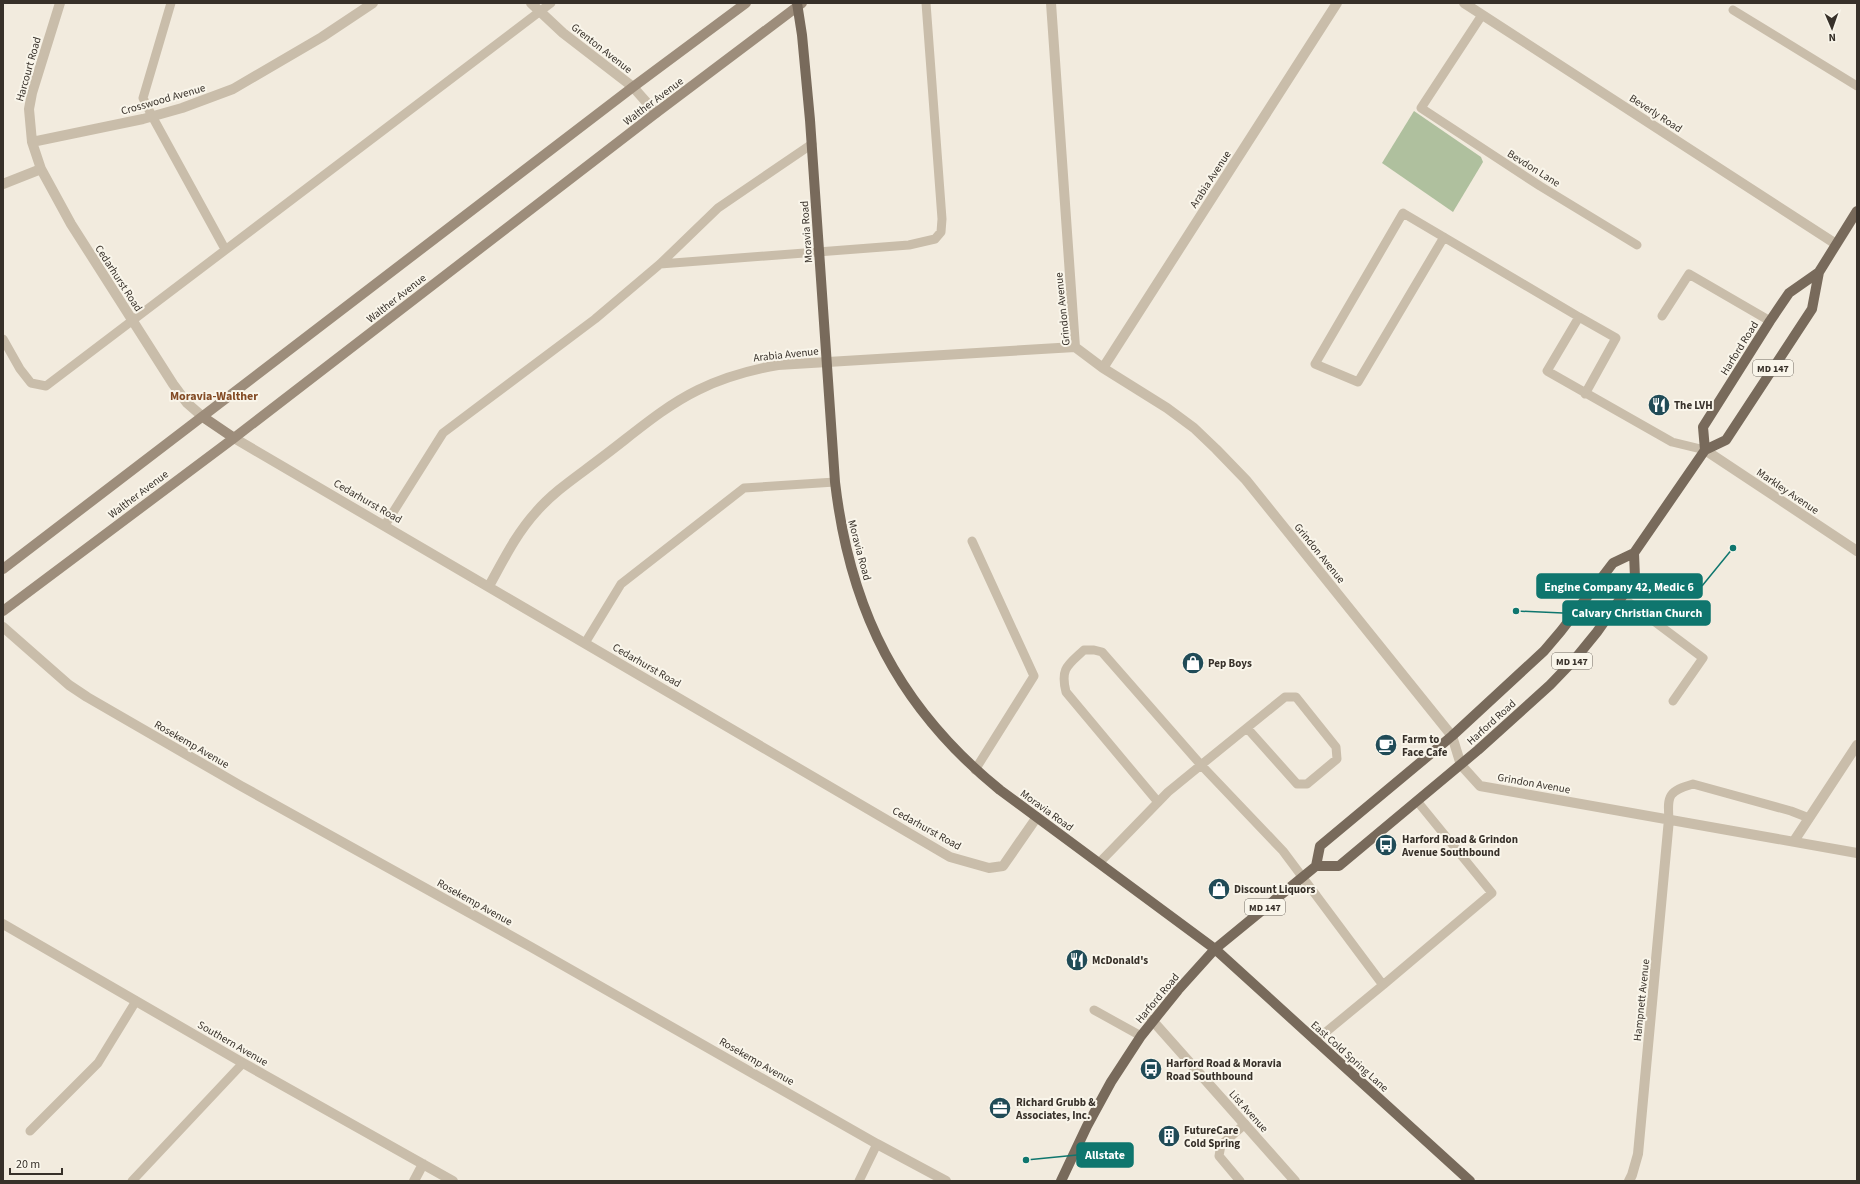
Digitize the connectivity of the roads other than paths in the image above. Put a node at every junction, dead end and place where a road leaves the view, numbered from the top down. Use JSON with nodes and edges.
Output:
{"nodes":[{"id":1,"x":60,"y":3,"type":"edge"},
{"id":2,"x":171,"y":3,"type":"edge"},
{"id":3,"x":373,"y":3,"type":"edge"},
{"id":4,"x":531,"y":3,"type":"edge"},
{"id":5,"x":551,"y":3,"type":"edge"},
{"id":6,"x":746,"y":3,"type":"edge"},
{"id":7,"x":926,"y":3,"type":"edge"},
{"id":8,"x":1051,"y":3,"type":"edge"},
{"id":9,"x":1337,"y":3,"type":"edge"},
{"id":10,"x":1464,"y":3,"type":"edge"},
{"id":11,"x":799,"y":4,"type":"edge"},
{"id":12,"x":1733,"y":10,"type":"dead end"},
{"id":13,"x":540,"y":12,"type":"junction"},
{"id":14,"x":1482,"y":15,"type":"junction"},
{"id":15,"x":1857,"y":86,"type":"edge"},
{"id":16,"x":633,"y":87,"type":"junction"},
{"id":17,"x":656,"y":113,"type":"junction"},
{"id":18,"x":152,"y":116,"type":"junction"},
{"id":19,"x":32,"y":142,"type":"junction"},
{"id":20,"x":812,"y":144,"type":"junction"},
{"id":21,"x":41,"y":169,"type":"junction"},
{"id":22,"x":3,"y":184,"type":"edge"},
{"id":23,"x":1857,"y":211,"type":"edge"},
{"id":24,"x":1444,"y":237,"type":"junction"},
{"id":25,"x":1836,"y":244,"type":"junction"},
{"id":26,"x":1636,"y":245,"type":"dead end"},
{"id":27,"x":225,"y":249,"type":"junction"},
{"id":28,"x":819,"y":252,"type":"junction"},
{"id":29,"x":660,"y":264,"type":"junction"},
{"id":30,"x":1819,"y":272,"type":"junction"},
{"id":31,"x":1662,"y":316,"type":"dead end"},
{"id":32,"x":1579,"y":317,"type":"junction"},
{"id":33,"x":132,"y":321,"type":"junction"},
{"id":34,"x":1770,"y":321,"type":"junction"},
{"id":35,"x":3,"y":339,"type":"edge"},
{"id":36,"x":1075,"y":347,"type":"junction"},
{"id":37,"x":827,"y":362,"type":"junction"},
{"id":38,"x":1103,"y":368,"type":"junction"},
{"id":39,"x":1584,"y":394,"type":"junction"},
{"id":40,"x":202,"y":417,"type":"junction"},
{"id":41,"x":234,"y":438,"type":"junction"},
{"id":42,"x":1705,"y":450,"type":"junction"},
{"id":43,"x":835,"y":482,"type":"junction"},
{"id":44,"x":385,"y":526,"type":"junction"},
{"id":45,"x":972,"y":541,"type":"dead end"},
{"id":46,"x":1857,"y":551,"type":"edge"},
{"id":47,"x":1634,"y":553,"type":"junction"},
{"id":48,"x":3,"y":569,"type":"edge"},
{"id":49,"x":489,"y":586,"type":"junction"},
{"id":50,"x":1623,"y":598,"type":"junction"},
{"id":51,"x":3,"y":611,"type":"edge"},
{"id":52,"x":3,"y":627,"type":"edge"},
{"id":53,"x":585,"y":642,"type":"junction"},
{"id":54,"x":1674,"y":701,"type":"dead end"},
{"id":55,"x":1247,"y":728,"type":"junction"},
{"id":56,"x":1452,"y":736,"type":"junction"},
{"id":57,"x":1857,"y":745,"type":"edge"},
{"id":58,"x":1461,"y":764,"type":"junction"},
{"id":59,"x":1201,"y":765,"type":"junction"},
{"id":60,"x":974,"y":770,"type":"junction"},
{"id":61,"x":1417,"y":801,"type":"junction"},
{"id":62,"x":1158,"y":802,"type":"junction"},
{"id":63,"x":1037,"y":817,"type":"junction"},
{"id":64,"x":1809,"y":818,"type":"junction"},
{"id":65,"x":1670,"y":819,"type":"junction"},
{"id":66,"x":1794,"y":841,"type":"junction"},
{"id":67,"x":1857,"y":852,"type":"edge"},
{"id":68,"x":1099,"y":863,"type":"junction"},
{"id":69,"x":1316,"y":866,"type":"junction"},
{"id":70,"x":1302,"y":877,"type":"junction"},
{"id":71,"x":3,"y":924,"type":"edge"},
{"id":72,"x":1215,"y":949,"type":"junction"},
{"id":73,"x":1383,"y":985,"type":"junction"},
{"id":74,"x":136,"y":1001,"type":"junction"},
{"id":75,"x":1094,"y":1010,"type":"dead end"},
{"id":76,"x":1152,"y":1020,"type":"junction"},
{"id":77,"x":1141,"y":1036,"type":"junction"},
{"id":78,"x":1315,"y":1041,"type":"junction"},
{"id":79,"x":243,"y":1063,"type":"junction"},
{"id":80,"x":1245,"y":1124,"type":"junction"},
{"id":81,"x":30,"y":1131,"type":"dead end"},
{"id":82,"x":877,"y":1144,"type":"junction"},
{"id":83,"x":423,"y":1164,"type":"junction"},
{"id":84,"x":132,"y":1181,"type":"edge"},
{"id":85,"x":414,"y":1181,"type":"edge"},
{"id":86,"x":453,"y":1181,"type":"edge"},
{"id":87,"x":859,"y":1181,"type":"edge"},
{"id":88,"x":946,"y":1181,"type":"edge"},
{"id":89,"x":1061,"y":1181,"type":"edge"},
{"id":90,"x":1240,"y":1181,"type":"edge"},
{"id":91,"x":1295,"y":1181,"type":"edge"},
{"id":92,"x":1470,"y":1181,"type":"edge"},
{"id":93,"x":1629,"y":1181,"type":"edge"}],
"edges":[{"from":1,"to":19,"type":"street","name":"Harcourt Road"},
{"from":2,"to":18,"type":"lane"},
{"from":3,"to":18,"type":"street","name":"Crosswood Avenue"},
{"from":4,"to":13,"type":"street","name":"Grenton Avenue"},
{"from":5,"to":13,"type":"lane"},
{"from":6,"to":16,"type":"main road","name":"Walther Avenue"},
{"from":7,"to":28,"type":"lane"},
{"from":8,"to":36,"type":"street","name":"Grindon Avenue"},
{"from":9,"to":38,"type":"street","name":"Arabia Avenue"},
{"from":10,"to":14,"type":"street","name":"Beverly Road"},
{"from":11,"to":17,"type":"main road","name":"Walther Avenue"},
{"from":11,"to":20,"type":"main road","name":"Moravia Road"},
{"from":12,"to":15,"type":"lane"},
{"from":13,"to":16,"type":"street","name":"Grenton Avenue"},
{"from":13,"to":27,"type":"lane"},
{"from":14,"to":25,"type":"street","name":"Beverly Road"},
{"from":14,"to":26,"type":"lane","name":"Bevdon Lane"},
{"from":16,"to":17,"type":"street","name":"Grenton Avenue"},
{"from":16,"to":40,"type":"main road","name":"Walther Avenue"},
{"from":17,"to":41,"type":"main road","name":"Walther Avenue"},
{"from":18,"to":19,"type":"street","name":"Crosswood Avenue"},
{"from":18,"to":27,"type":"lane"},
{"from":19,"to":21,"type":"street","name":"Cedarhurst Road"},
{"from":20,"to":28,"type":"main road","name":"Moravia Road"},
{"from":20,"to":29,"type":"lane"},
{"from":21,"to":22,"type":"street"},
{"from":21,"to":33,"type":"street","name":"Cedarhurst Road"},
{"from":23,"to":25,"type":"main road","name":"Harford Road","number":"MD 147"},
{"from":24,"to":24,"type":"lane"},
{"from":24,"to":32,"type":"lane"},
{"from":25,"to":30,"type":"main road","name":"Harford Road","number":"MD 147"},
{"from":27,"to":33,"type":"lane"},
{"from":28,"to":29,"type":"lane"},
{"from":28,"to":37,"type":"main road","name":"Moravia Road"},
{"from":29,"to":44,"type":"lane"},
{"from":30,"to":34,"type":"main road","name":"Harford Road","number":"MD 147"},
{"from":30,"to":42,"type":"main road","name":"Harford Road","number":"MD 147"},
{"from":31,"to":34,"type":"lane"},
{"from":32,"to":39,"type":"lane"},
{"from":32,"to":39,"type":"lane"},
{"from":33,"to":35,"type":"lane"},
{"from":33,"to":40,"type":"street","name":"Cedarhurst Road"},
{"from":34,"to":42,"type":"main road","name":"Harford Road","number":"MD 147"},
{"from":36,"to":37,"type":"street","name":"Arabia Avenue"},
{"from":36,"to":38,"type":"street","name":"Grindon Avenue"},
{"from":37,"to":43,"type":"main road","name":"Moravia Road"},
{"from":37,"to":49,"type":"street","name":"Arabia Avenue"},
{"from":38,"to":56,"type":"street","name":"Grindon Avenue"},
{"from":39,"to":42,"type":"lane"},
{"from":40,"to":41,"type":"main road"},
{"from":40,"to":48,"type":"main road","name":"Walther Avenue"},
{"from":41,"to":44,"type":"street","name":"Cedarhurst Road"},
{"from":41,"to":51,"type":"main road","name":"Walther Avenue"},
{"from":42,"to":46,"type":"street","name":"Markley Avenue"},
{"from":42,"to":47,"type":"main road","name":"Harford Road","number":"MD 147"},
{"from":43,"to":53,"type":"lane"},
{"from":43,"to":60,"type":"main road","name":"Moravia Road"},
{"from":44,"to":49,"type":"street","name":"Cedarhurst Road"},
{"from":45,"to":60,"type":"lane"},
{"from":47,"to":50,"type":"main road","name":"Harford Road","number":"MD 147"},
{"from":47,"to":56,"type":"main road","name":"Harford Road","number":"MD 147"},
{"from":49,"to":53,"type":"street","name":"Cedarhurst Road"},
{"from":50,"to":54,"type":"lane"},
{"from":50,"to":58,"type":"main road","name":"Harford Road","number":"MD 147"},
{"from":52,"to":82,"type":"street","name":"Rosekemp Avenue"},
{"from":53,"to":63,"type":"street","name":"Cedarhurst Road"},
{"from":55,"to":55,"type":"lane"},
{"from":55,"to":59,"type":"lane"},
{"from":56,"to":58,"type":"street","name":"Grindon Avenue"},
{"from":56,"to":69,"type":"main road","name":"Harford Road","number":"MD 147"},
{"from":57,"to":64,"type":"street"},
{"from":58,"to":61,"type":"main road","name":"Harford Road","number":"MD 147"},
{"from":58,"to":65,"type":"street","name":"Grindon Avenue"},
{"from":59,"to":62,"type":"lane"},
{"from":59,"to":62,"type":"lane"},
{"from":59,"to":70,"type":"lane"},
{"from":60,"to":63,"type":"main road","name":"Moravia Road"},
{"from":61,"to":69,"type":"main road","name":"Harford Road","number":"MD 147"},
{"from":61,"to":73,"type":"lane"},
{"from":62,"to":68,"type":"lane"},
{"from":63,"to":68,"type":"main road","name":"Moravia Road"},
{"from":64,"to":65,"type":"lane"},
{"from":64,"to":66,"type":"street"},
{"from":65,"to":66,"type":"street","name":"Grindon Avenue"},
{"from":65,"to":93,"type":"street","name":"Hampnett Avenue"},
{"from":66,"to":67,"type":"street","name":"Grindon Avenue"},
{"from":68,"to":72,"type":"main road","name":"Moravia Road"},
{"from":69,"to":70,"type":"main road","name":"Harford Road","number":"MD 147"},
{"from":70,"to":72,"type":"main road","name":"Harford Road","number":"MD 147"},
{"from":70,"to":73,"type":"lane"},
{"from":71,"to":74,"type":"street","name":"Southern Avenue"},
{"from":72,"to":76,"type":"main road","name":"Harford Road","number":"MD 147"},
{"from":72,"to":78,"type":"main road","name":"East Cold Spring Lane"},
{"from":73,"to":78,"type":"lane"},
{"from":74,"to":79,"type":"street","name":"Southern Avenue"},
{"from":74,"to":81,"type":"lane"},
{"from":75,"to":77,"type":"lane"},
{"from":76,"to":77,"type":"main road","name":"Harford Road","number":"MD 147"},
{"from":76,"to":80,"type":"street","name":"List Avenue"},
{"from":77,"to":89,"type":"main road","name":"Harford Road","number":"MD 147"},
{"from":78,"to":92,"type":"main road","name":"East Cold Spring Lane"},
{"from":79,"to":83,"type":"street","name":"Southern Avenue"},
{"from":79,"to":84,"type":"lane"},
{"from":80,"to":90,"type":"lane"},
{"from":80,"to":91,"type":"street","name":"List Avenue"},
{"from":82,"to":87,"type":"lane"},
{"from":82,"to":88,"type":"street","name":"Rosekemp Avenue"},
{"from":83,"to":85,"type":"street"},
{"from":83,"to":86,"type":"street","name":"Southern Avenue"}]}
